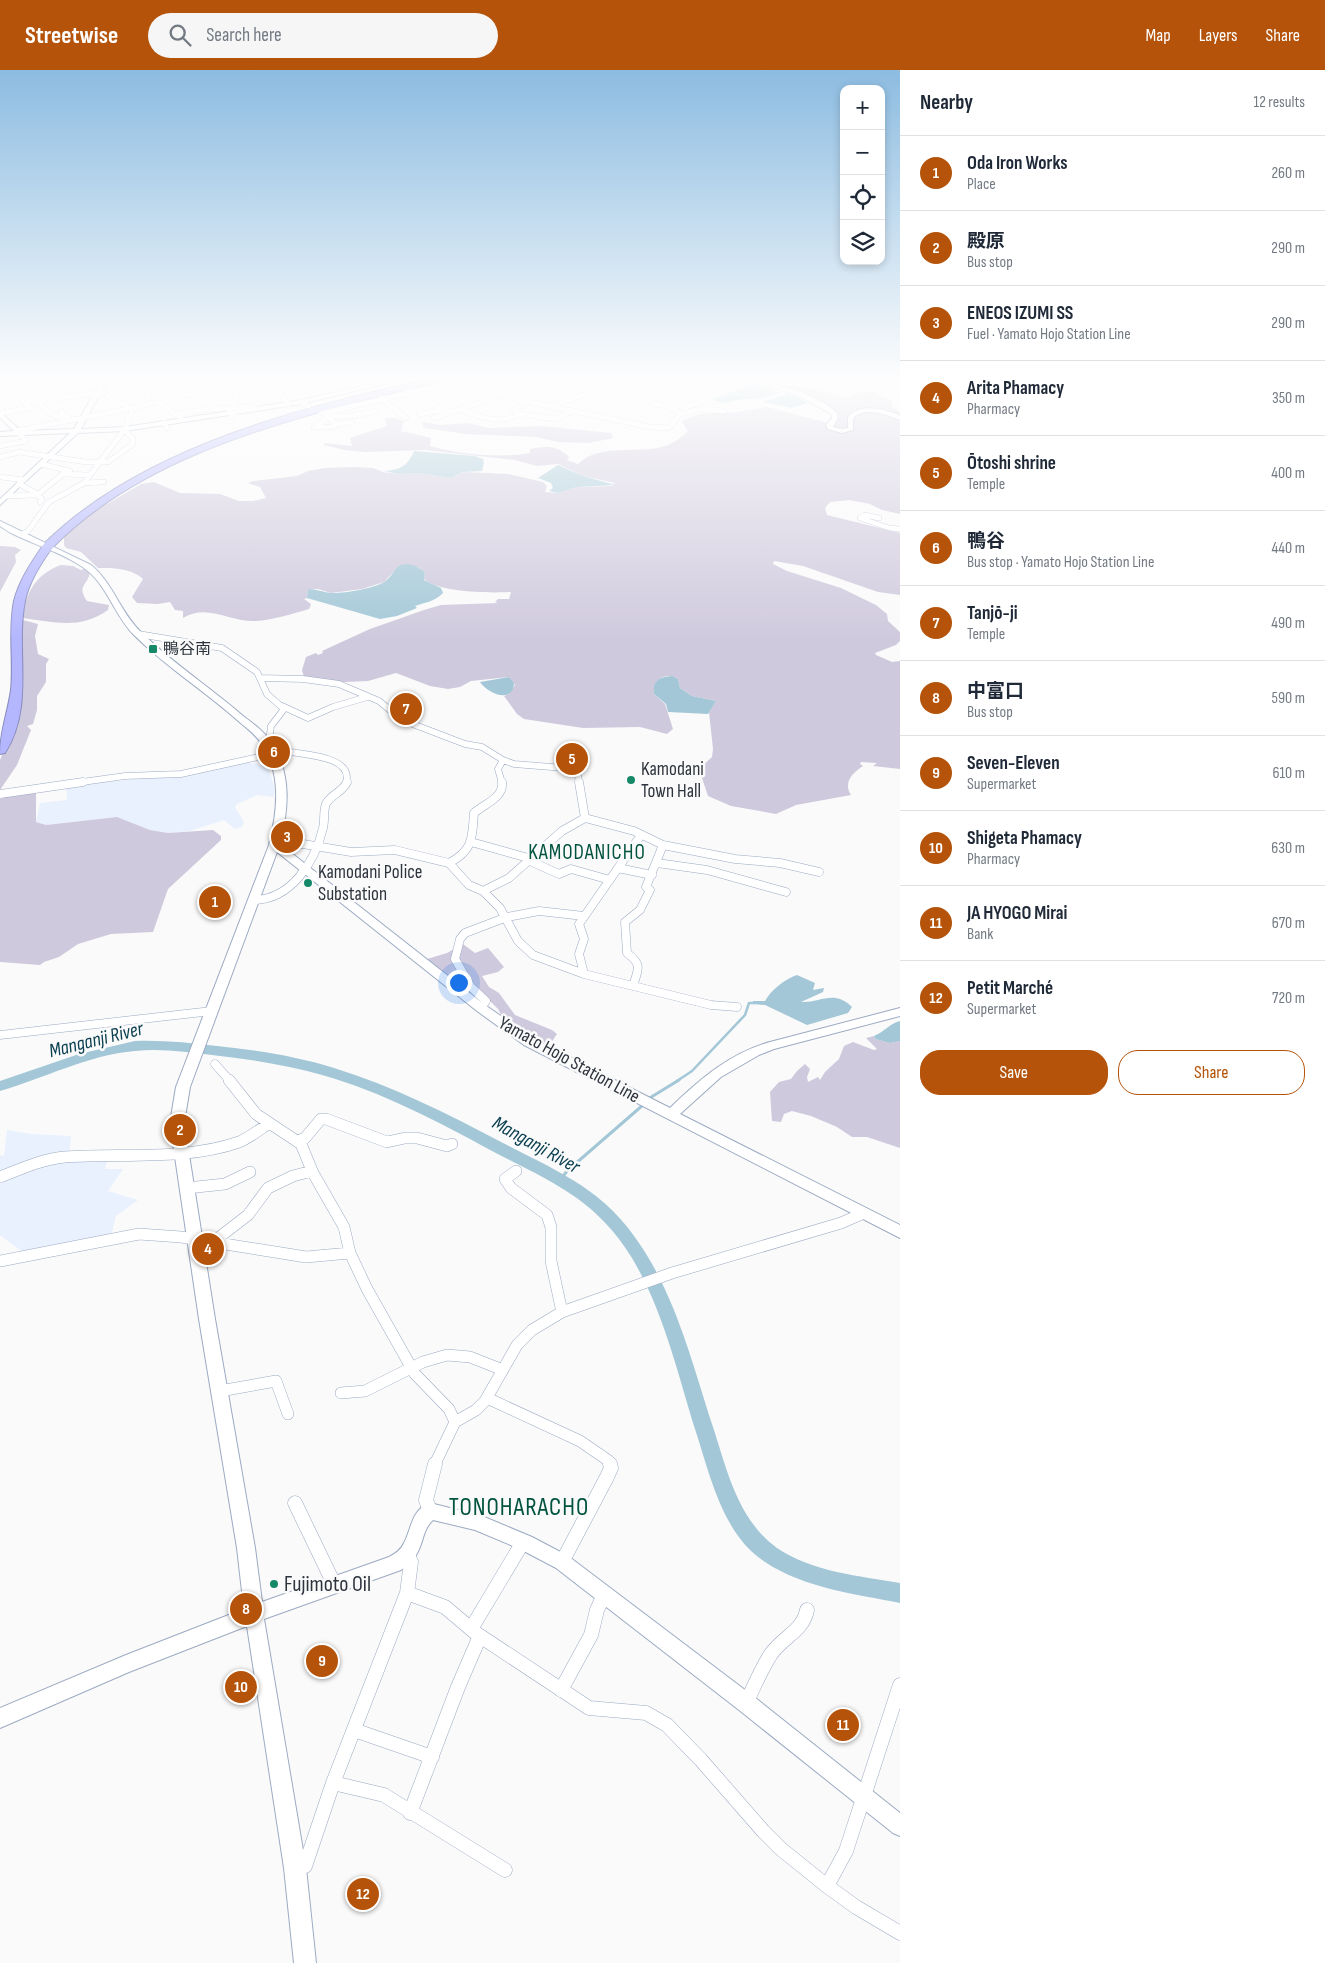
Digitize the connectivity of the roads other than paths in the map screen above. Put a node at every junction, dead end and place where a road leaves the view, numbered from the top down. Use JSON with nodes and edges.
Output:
{"nodes":[{"id":1,"x":63,"y":463,"type":"edge"},
{"id":2,"x":99,"y":463,"type":"edge"},
{"id":3,"x":160,"y":463,"type":"edge"},
{"id":4,"x":169,"y":463,"type":"edge"},
{"id":5,"x":41,"y":464,"type":"joint"},
{"id":6,"x":58,"y":468,"type":"junction"},
{"id":7,"x":66,"y":472,"type":"junction"},
{"id":8,"x":90,"y":475,"type":"junction"},
{"id":9,"x":0,"y":477,"type":"edge"},
{"id":10,"x":54,"y":480,"type":"junction"},
{"id":11,"x":22,"y":482,"type":"junction"},
{"id":12,"x":40,"y":482,"type":"dead end"},
{"id":13,"x":66,"y":482,"type":"dead end"},
{"id":14,"x":104,"y":482,"type":"dead end"},
{"id":15,"x":84,"y":483,"type":"junction"},
{"id":16,"x":57,"y":492,"type":"dead end"},
{"id":17,"x":7,"y":496,"type":"junction"},
{"id":18,"x":39,"y":498,"type":"junction"},
{"id":19,"x":0,"y":503,"type":"edge"},
{"id":20,"x":879,"y":518,"type":"dead end"},
{"id":21,"x":0,"y":523,"type":"edge"},
{"id":22,"x":900,"y":529,"type":"edge"},
{"id":23,"x":22,"y":534,"type":"junction"},
{"id":24,"x":45,"y":545,"type":"junction"},
{"id":25,"x":138,"y":634,"type":"junction"},
{"id":26,"x":261,"y":678,"type":"junction"},
{"id":27,"x":368,"y":696,"type":"junction"},
{"id":28,"x":282,"y":706,"type":"junction"},
{"id":29,"x":0,"y":725,"type":"edge"},
{"id":30,"x":269,"y":748,"type":"junction"},
{"id":31,"x":0,"y":750,"type":"edge"},
{"id":32,"x":503,"y":760,"type":"junction"},
{"id":33,"x":0,"y":794,"type":"edge"},
{"id":34,"x":585,"y":818,"type":"junction"},
{"id":35,"x":641,"y":835,"type":"junction"},
{"id":36,"x":471,"y":842,"type":"junction"},
{"id":37,"x":274,"y":845,"type":"junction"},
{"id":38,"x":663,"y":845,"type":"junction"},
{"id":39,"x":317,"y":847,"type":"junction"},
{"id":40,"x":531,"y":860,"type":"junction"},
{"id":41,"x":449,"y":863,"type":"junction"},
{"id":42,"x":657,"y":863,"type":"junction"},
{"id":43,"x":618,"y":868,"type":"junction"},
{"id":44,"x":304,"y":869,"type":"junction"},
{"id":45,"x":819,"y":872,"type":"dead end"},
{"id":46,"x":652,"y":875,"type":"junction"},
{"id":47,"x":610,"y":880,"type":"junction"},
{"id":48,"x":483,"y":891,"type":"junction"},
{"id":49,"x":786,"y":892,"type":"dead end"},
{"id":50,"x":253,"y":900,"type":"junction"},
{"id":51,"x":584,"y":916,"type":"junction"},
{"id":52,"x":507,"y":917,"type":"junction"},
{"id":53,"x":584,"y":974,"type":"junction"},
{"id":54,"x":633,"y":986,"type":"junction"},
{"id":55,"x":737,"y":1007,"type":"dead end"},
{"id":56,"x":480,"y":1008,"type":"junction"},
{"id":57,"x":212,"y":1011,"type":"junction"},
{"id":58,"x":900,"y":1012,"type":"edge"},
{"id":59,"x":0,"y":1035,"type":"edge"},
{"id":60,"x":215,"y":1064,"type":"dead end"},
{"id":61,"x":672,"y":1114,"type":"junction"},
{"id":62,"x":268,"y":1124,"type":"junction"},
{"id":63,"x":298,"y":1141,"type":"junction"},
{"id":64,"x":452,"y":1144,"type":"dead end"},
{"id":65,"x":181,"y":1152,"type":"junction"},
{"id":66,"x":312,"y":1171,"type":"junction"},
{"id":67,"x":516,"y":1171,"type":"dead end"},
{"id":68,"x":250,"y":1172,"type":"dead end"},
{"id":69,"x":0,"y":1177,"type":"edge"},
{"id":70,"x":187,"y":1188,"type":"junction"},
{"id":71,"x":864,"y":1214,"type":"junction"},
{"id":72,"x":900,"y":1232,"type":"edge"},
{"id":73,"x":196,"y":1239,"type":"junction"},
{"id":74,"x":213,"y":1242,"type":"junction"},
{"id":75,"x":350,"y":1253,"type":"junction"},
{"id":76,"x":0,"y":1261,"type":"edge"},
{"id":77,"x":672,"y":1273,"type":"joint"},
{"id":78,"x":631,"y":1288,"type":"joint"},
{"id":79,"x":562,"y":1312,"type":"junction"},
{"id":80,"x":412,"y":1368,"type":"junction"},
{"id":81,"x":503,"y":1370,"type":"junction"},
{"id":82,"x":220,"y":1391,"type":"junction"},
{"id":83,"x":342,"y":1393,"type":"dead end"},
{"id":84,"x":487,"y":1398,"type":"junction"},
{"id":85,"x":288,"y":1414,"type":"dead end"},
{"id":86,"x":455,"y":1422,"type":"junction"},
{"id":87,"x":295,"y":1503,"type":"dead end"},
{"id":88,"x":430,"y":1511,"type":"junction"},
{"id":89,"x":524,"y":1542,"type":"junction"},
{"id":90,"x":408,"y":1556,"type":"junction"},
{"id":91,"x":562,"y":1562,"type":"junction"},
{"id":92,"x":335,"y":1586,"type":"junction"},
{"id":93,"x":407,"y":1593,"type":"junction"},
{"id":94,"x":604,"y":1595,"type":"junction"},
{"id":95,"x":807,"y":1610,"type":"dead end"},
{"id":96,"x":254,"y":1614,"type":"junction"},
{"id":97,"x":475,"y":1633,"type":"junction"},
{"id":98,"x":900,"y":1685,"type":"edge"},
{"id":99,"x":561,"y":1690,"type":"junction"},
{"id":100,"x":746,"y":1703,"type":"junction"},
{"id":101,"x":0,"y":1718,"type":"edge"},
{"id":102,"x":354,"y":1730,"type":"junction"},
{"id":103,"x":432,"y":1757,"type":"junction"},
{"id":104,"x":333,"y":1783,"type":"junction"},
{"id":105,"x":864,"y":1797,"type":"junction"},
{"id":106,"x":410,"y":1814,"type":"junction"},
{"id":107,"x":900,"y":1826,"type":"edge"},
{"id":108,"x":295,"y":1868,"type":"junction"},
{"id":109,"x":506,"y":1870,"type":"dead end"},
{"id":110,"x":827,"y":1886,"type":"junction"},
{"id":111,"x":900,"y":1932,"type":"edge"},
{"id":112,"x":305,"y":1963,"type":"edge"}],
"edges":[{"from":1,"to":6,"type":"street"},
{"from":2,"to":8,"type":"street"},
{"from":3,"to":24,"type":"highway"},
{"from":4,"to":24,"type":"highway"},
{"from":5,"to":6,"type":"street"},
{"from":5,"to":11,"type":"street"},
{"from":6,"to":7,"type":"street"},
{"from":7,"to":8,"type":"street"},
{"from":7,"to":10,"type":"street"},
{"from":8,"to":15,"type":"street"},
{"from":9,"to":11,"type":"street"},
{"from":10,"to":12,"type":"street"},
{"from":10,"to":13,"type":"street"},
{"from":10,"to":18,"type":"street"},
{"from":11,"to":17,"type":"street"},
{"from":11,"to":18,"type":"street"},
{"from":14,"to":15,"type":"street"},
{"from":15,"to":23,"type":"street"},
{"from":16,"to":18,"type":"street"},
{"from":17,"to":18,"type":"street"},
{"from":17,"to":19,"type":"street"},
{"from":20,"to":22,"type":"street"},
{"from":21,"to":23,"type":"street"},
{"from":23,"to":25,"type":"street"},
{"from":24,"to":29,"type":"highway"},
{"from":24,"to":31,"type":"highway"},
{"from":25,"to":26,"type":"street"},
{"from":25,"to":30,"type":"street"},
{"from":26,"to":27,"type":"street"},
{"from":26,"to":28,"type":"street"},
{"from":27,"to":28,"type":"street"},
{"from":27,"to":32,"type":"street"},
{"from":28,"to":30,"type":"street"},
{"from":30,"to":33,"type":"street"},
{"from":30,"to":37,"type":"street"},
{"from":30,"to":39,"type":"street"},
{"from":32,"to":34,"type":"street"},
{"from":32,"to":36,"type":"street"},
{"from":34,"to":35,"type":"street"},
{"from":34,"to":40,"type":"street"},
{"from":35,"to":38,"type":"street"},
{"from":35,"to":43,"type":"street"},
{"from":36,"to":40,"type":"street"},
{"from":36,"to":41,"type":"street"},
{"from":37,"to":39,"type":"street"},
{"from":37,"to":44,"type":"street","name":"Yamato Hojo Station Line"},
{"from":37,"to":50,"type":"street"},
{"from":38,"to":42,"type":"street"},
{"from":38,"to":45,"type":"street"},
{"from":39,"to":41,"type":"street"},
{"from":39,"to":44,"type":"street"},
{"from":40,"to":47,"type":"street"},
{"from":40,"to":48,"type":"street"},
{"from":41,"to":48,"type":"street"},
{"from":42,"to":46,"type":"street"},
{"from":42,"to":49,"type":"street"},
{"from":43,"to":46,"type":"street"},
{"from":43,"to":47,"type":"street"},
{"from":44,"to":50,"type":"street"},
{"from":44,"to":56,"type":"street","name":"Yamato Hojo Station Line"},
{"from":46,"to":54,"type":"street"},
{"from":47,"to":51,"type":"street"},
{"from":48,"to":52,"type":"street"},
{"from":50,"to":57,"type":"street"},
{"from":51,"to":52,"type":"street"},
{"from":51,"to":53,"type":"street"},
{"from":52,"to":53,"type":"street"},
{"from":52,"to":56,"type":"street"},
{"from":53,"to":54,"type":"street"},
{"from":54,"to":55,"type":"street"},
{"from":56,"to":61,"type":"street","name":"Yamato Hojo Station Line"},
{"from":57,"to":59,"type":"street"},
{"from":57,"to":65,"type":"street"},
{"from":58,"to":61,"type":"street"},
{"from":60,"to":62,"type":"street"},
{"from":61,"to":71,"type":"street","name":"Yamato Hojo Station Line"},
{"from":62,"to":63,"type":"street"},
{"from":62,"to":65,"type":"street"},
{"from":63,"to":64,"type":"street"},
{"from":63,"to":66,"type":"street"},
{"from":65,"to":69,"type":"street"},
{"from":65,"to":70,"type":"street"},
{"from":66,"to":74,"type":"street"},
{"from":66,"to":75,"type":"street"},
{"from":67,"to":79,"type":"street"},
{"from":68,"to":70,"type":"street"},
{"from":70,"to":73,"type":"street"},
{"from":71,"to":72,"type":"street","name":"Yamato Hojo Station Line"},
{"from":71,"to":77,"type":"street"},
{"from":73,"to":74,"type":"street"},
{"from":73,"to":76,"type":"street"},
{"from":73,"to":82,"type":"street"},
{"from":74,"to":75,"type":"street"},
{"from":75,"to":80,"type":"street"},
{"from":77,"to":78,"type":"street"},
{"from":78,"to":79,"type":"street"},
{"from":79,"to":81,"type":"street"},
{"from":80,"to":81,"type":"street"},
{"from":80,"to":83,"type":"street"},
{"from":80,"to":86,"type":"street"},
{"from":81,"to":84,"type":"street"},
{"from":82,"to":85,"type":"street"},
{"from":82,"to":96,"type":"street"},
{"from":84,"to":86,"type":"street"},
{"from":84,"to":91,"type":"street"},
{"from":86,"to":88,"type":"street"},
{"from":87,"to":92,"type":"street"},
{"from":88,"to":89,"type":"street"},
{"from":88,"to":90,"type":"street"},
{"from":89,"to":91,"type":"street"},
{"from":89,"to":97,"type":"street"},
{"from":90,"to":92,"type":"street"},
{"from":90,"to":93,"type":"street"},
{"from":91,"to":94,"type":"street"},
{"from":92,"to":96,"type":"street"},
{"from":93,"to":97,"type":"street"},
{"from":93,"to":102,"type":"street"},
{"from":94,"to":99,"type":"street"},
{"from":94,"to":100,"type":"street"},
{"from":95,"to":100,"type":"street"},
{"from":96,"to":101,"type":"street"},
{"from":96,"to":108,"type":"street"},
{"from":97,"to":99,"type":"street"},
{"from":97,"to":103,"type":"street"},
{"from":98,"to":105,"type":"street"},
{"from":99,"to":110,"type":"street"},
{"from":100,"to":105,"type":"street"},
{"from":102,"to":103,"type":"street"},
{"from":102,"to":104,"type":"street"},
{"from":103,"to":106,"type":"street"},
{"from":104,"to":106,"type":"street"},
{"from":104,"to":108,"type":"street"},
{"from":105,"to":107,"type":"street"},
{"from":105,"to":110,"type":"street"},
{"from":106,"to":109,"type":"street"},
{"from":108,"to":112,"type":"street"},
{"from":110,"to":111,"type":"street"}]}
